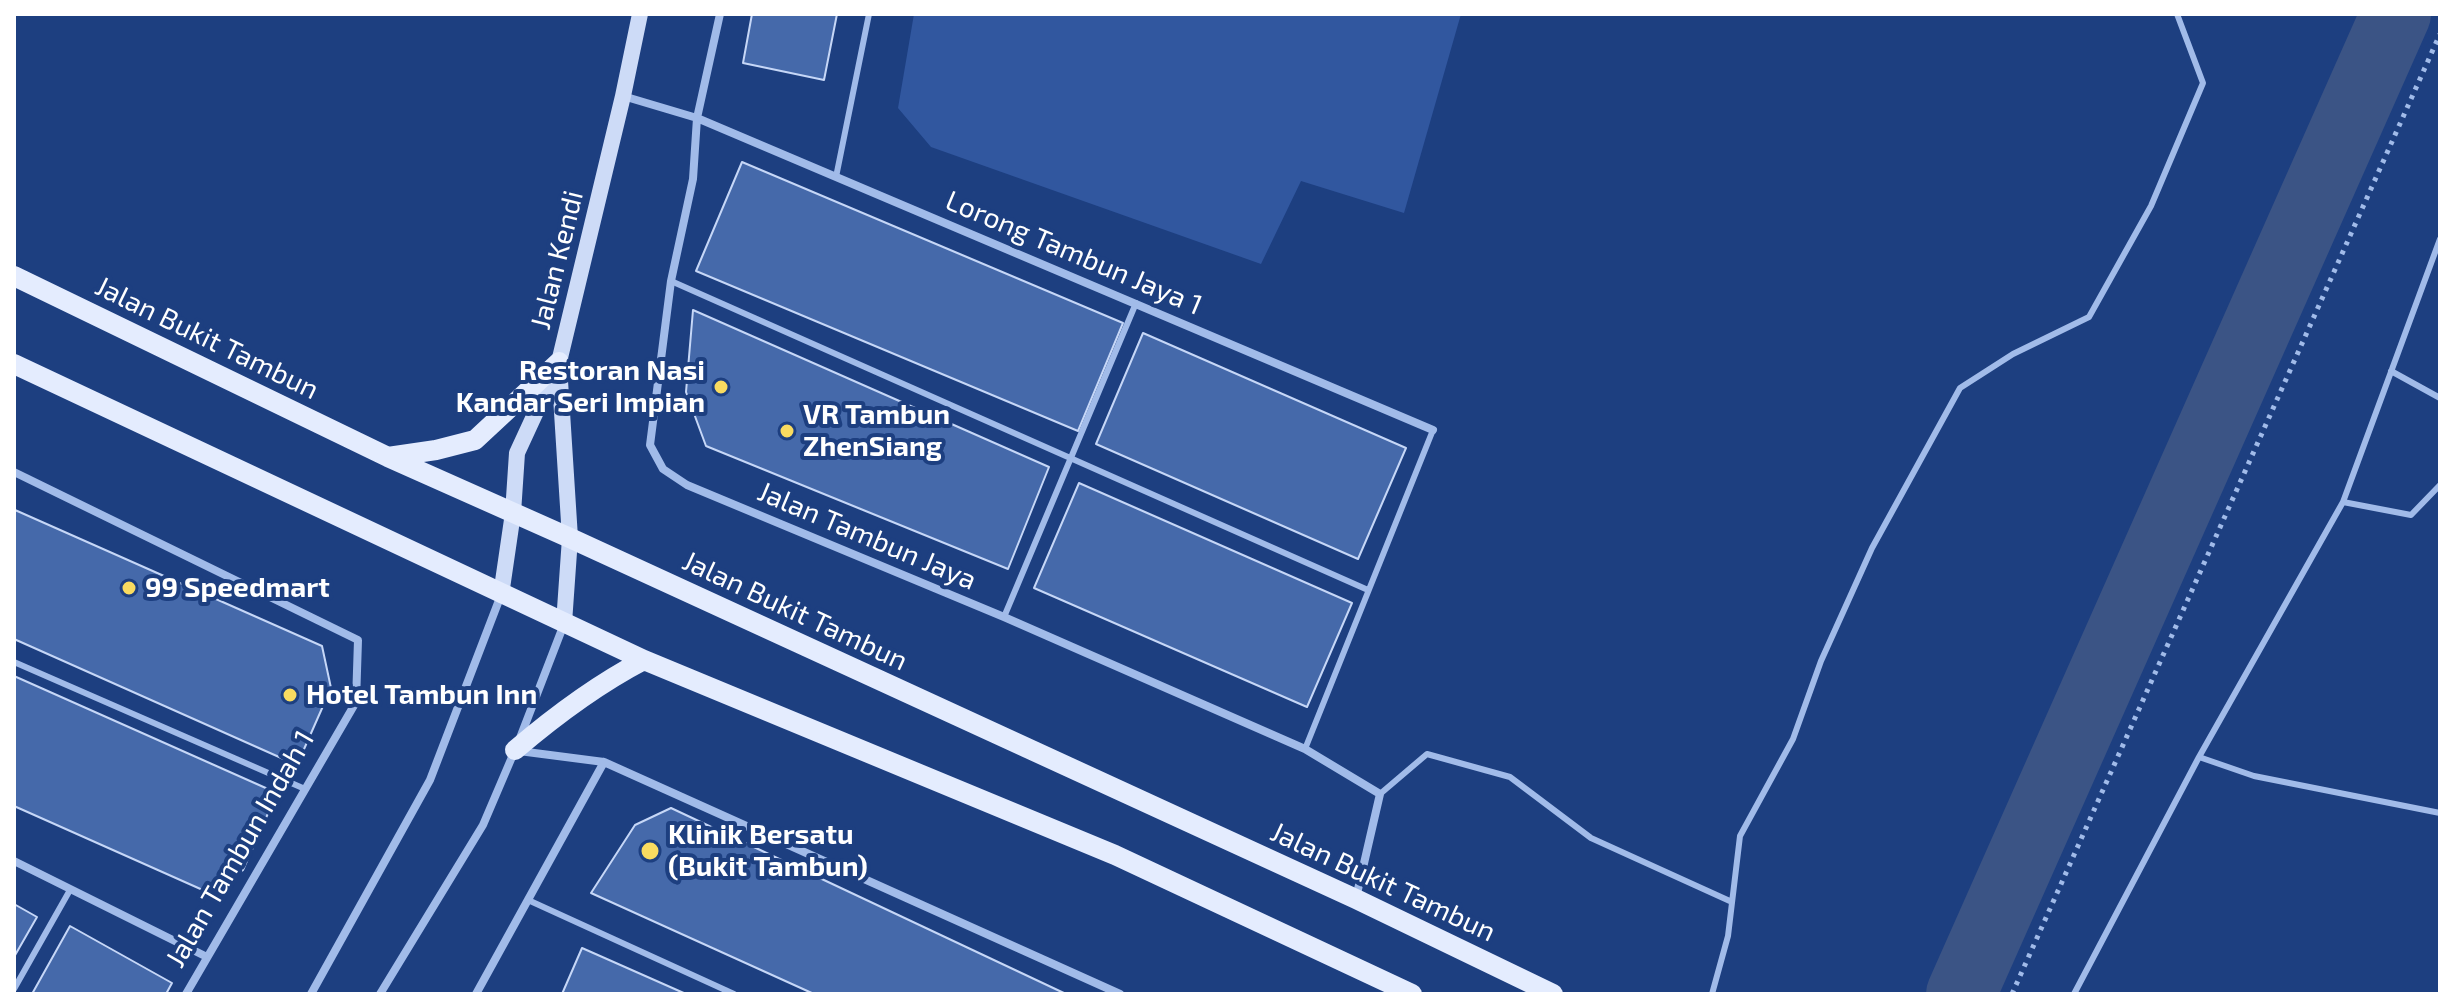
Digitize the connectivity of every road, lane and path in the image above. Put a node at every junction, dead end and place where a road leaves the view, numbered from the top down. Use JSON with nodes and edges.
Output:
{"nodes":[{"id":1,"x":640,"y":14,"type":"edge"},
{"id":2,"x":720,"y":14,"type":"edge"},
{"id":3,"x":869,"y":14,"type":"edge"},
{"id":4,"x":2177,"y":14,"type":"edge"},
{"id":5,"x":2440,"y":34,"type":"edge"},
{"id":6,"x":623,"y":96,"type":"junction"},
{"id":7,"x":697,"y":118,"type":"junction"},
{"id":8,"x":836,"y":177,"type":"junction"},
{"id":9,"x":2440,"y":239,"type":"edge"},
{"id":10,"x":14,"y":276,"type":"edge"},
{"id":11,"x":671,"y":281,"type":"junction"},
{"id":12,"x":1136,"y":303,"type":"junction"},
{"id":13,"x":559,"y":362,"type":"junction"},
{"id":14,"x":14,"y":364,"type":"edge"},
{"id":15,"x":2391,"y":371,"type":"junction"},
{"id":16,"x":2440,"y":398,"type":"edge"},
{"id":17,"x":1433,"y":430,"type":"joint"},
{"id":18,"x":388,"y":457,"type":"junction"},
{"id":19,"x":1071,"y":459,"type":"junction"},
{"id":20,"x":14,"y":472,"type":"edge"},
{"id":21,"x":2440,"y":485,"type":"edge"},
{"id":22,"x":2343,"y":502,"type":"junction"},
{"id":23,"x":513,"y":513,"type":"junction"},
{"id":24,"x":570,"y":538,"type":"junction"},
{"id":25,"x":1368,"y":590,"type":"junction"},
{"id":26,"x":501,"y":595,"type":"junction"},
{"id":27,"x":1004,"y":617,"type":"junction"},
{"id":28,"x":564,"y":623,"type":"junction"},
{"id":29,"x":644,"y":660,"type":"junction"},
{"id":30,"x":14,"y":662,"type":"edge"},
{"id":31,"x":1305,"y":749,"type":"junction"},
{"id":32,"x":515,"y":750,"type":"junction"},
{"id":33,"x":2199,"y":757,"type":"junction"},
{"id":34,"x":604,"y":762,"type":"junction"},
{"id":35,"x":305,"y":789,"type":"junction"},
{"id":36,"x":1380,"y":794,"type":"junction"},
{"id":37,"x":2440,"y":813,"type":"edge"},
{"id":38,"x":14,"y":861,"type":"edge"},
{"id":39,"x":70,"y":890,"type":"junction"},
{"id":40,"x":1356,"y":899,"type":"junction"},
{"id":41,"x":528,"y":900,"type":"junction"},
{"id":42,"x":1732,"y":902,"type":"junction"},
{"id":43,"x":207,"y":957,"type":"junction"},
{"id":44,"x":14,"y":989,"type":"edge"},
{"id":45,"x":186,"y":994,"type":"edge"},
{"id":46,"x":311,"y":994,"type":"edge"},
{"id":47,"x":380,"y":994,"type":"edge"},
{"id":48,"x":476,"y":994,"type":"edge"},
{"id":49,"x":734,"y":994,"type":"edge"},
{"id":50,"x":1120,"y":994,"type":"edge"},
{"id":51,"x":1412,"y":994,"type":"edge"},
{"id":52,"x":1553,"y":994,"type":"edge"},
{"id":53,"x":1712,"y":994,"type":"edge"},
{"id":54,"x":2012,"y":994,"type":"edge"},
{"id":55,"x":2074,"y":994,"type":"edge"}],
"edges":[{"from":1,"to":6,"type":"street","name":"Jalan Kendi"},
{"from":2,"to":7,"type":"street","name":"Jalan Tambun Jaya"},
{"from":3,"to":8,"type":"lane"},
{"from":4,"to":42,"type":"lane"},
{"from":5,"to":54,"type":"path"},
{"from":6,"to":7,"type":"street"},
{"from":6,"to":13,"type":"street","name":"Jalan Kendi"},
{"from":7,"to":8,"type":"street","name":"Lorong Tambun Jaya 1"},
{"from":7,"to":11,"type":"street","name":"Jalan Tambun Jaya"},
{"from":8,"to":12,"type":"street","name":"Lorong Tambun Jaya 1"},
{"from":9,"to":15,"type":"lane"},
{"from":10,"to":18,"type":"main road","name":"Jalan Bukit Tambun"},
{"from":11,"to":19,"type":"lane"},
{"from":11,"to":27,"type":"street","name":"Jalan Tambun Jaya"},
{"from":12,"to":17,"type":"street","name":"Lorong Tambun Jaya 1"},
{"from":12,"to":19,"type":"lane"},
{"from":13,"to":18,"type":"main road"},
{"from":13,"to":23,"type":"street","name":"Jalan Kendi"},
{"from":13,"to":24,"type":"street"},
{"from":14,"to":26,"type":"main road"},
{"from":15,"to":16,"type":"lane"},
{"from":15,"to":22,"type":"lane"},
{"from":17,"to":25,"type":"lane"},
{"from":18,"to":23,"type":"main road","name":"Jalan Bukit Tambun"},
{"from":19,"to":25,"type":"lane"},
{"from":19,"to":27,"type":"lane"},
{"from":20,"to":35,"type":"street","name":"Jalan Tambun Indah 1"},
{"from":21,"to":22,"type":"lane"},
{"from":22,"to":33,"type":"lane"},
{"from":23,"to":24,"type":"main road","name":"Jalan Bukit Tambun"},
{"from":23,"to":26,"type":"street"},
{"from":24,"to":28,"type":"street"},
{"from":24,"to":40,"type":"main road","name":"Jalan Bukit Tambun"},
{"from":25,"to":31,"type":"lane"},
{"from":26,"to":28,"type":"main road"},
{"from":26,"to":46,"type":"street"},
{"from":27,"to":31,"type":"street","name":"Jalan Tambun Jaya"},
{"from":28,"to":29,"type":"main road"},
{"from":28,"to":32,"type":"street"},
{"from":29,"to":32,"type":"main road"},
{"from":29,"to":51,"type":"main road"},
{"from":30,"to":35,"type":"lane"},
{"from":31,"to":36,"type":"street","name":"Jalan Tambun Jaya"},
{"from":32,"to":34,"type":"street"},
{"from":32,"to":47,"type":"street"},
{"from":33,"to":37,"type":"lane"},
{"from":33,"to":55,"type":"lane"},
{"from":34,"to":41,"type":"street"},
{"from":34,"to":50,"type":"street"},
{"from":35,"to":43,"type":"street","name":"Jalan Tambun Indah 1"},
{"from":36,"to":40,"type":"street"},
{"from":36,"to":42,"type":"lane"},
{"from":38,"to":39,"type":"street"},
{"from":39,"to":43,"type":"street"},
{"from":39,"to":44,"type":"lane"},
{"from":40,"to":52,"type":"main road","name":"Jalan Bukit Tambun"},
{"from":41,"to":48,"type":"street"},
{"from":41,"to":49,"type":"lane"},
{"from":42,"to":53,"type":"lane"},
{"from":43,"to":45,"type":"street","name":"Jalan Tambun Indah 1"}]}
